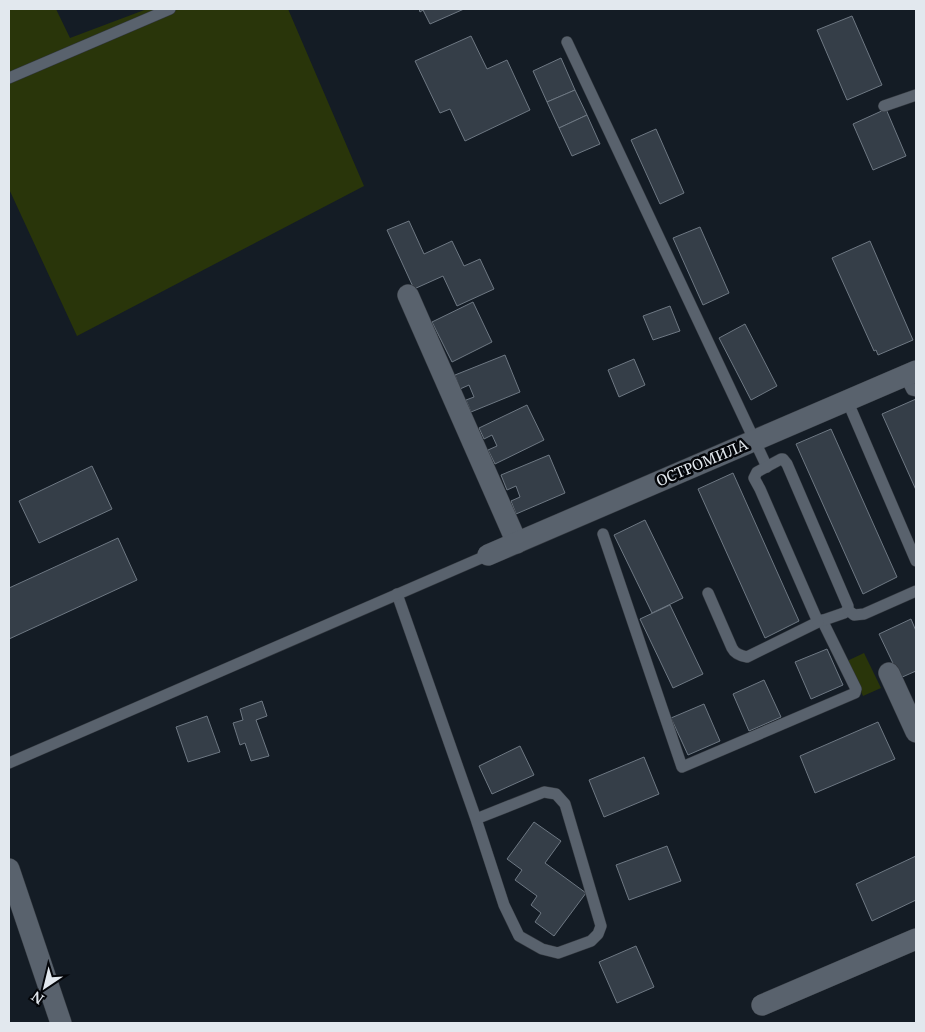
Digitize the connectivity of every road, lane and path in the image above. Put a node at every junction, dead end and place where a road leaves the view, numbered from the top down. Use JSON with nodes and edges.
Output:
{"nodes":[{"id":1,"x":170,"y":9,"type":"edge"},
{"id":2,"x":567,"y":42,"type":"dead end"},
{"id":3,"x":9,"y":78,"type":"edge"},
{"id":4,"x":916,"y":96,"type":"edge"},
{"id":5,"x":884,"y":106,"type":"dead end"},
{"id":6,"x":408,"y":295,"type":"dead end"},
{"id":7,"x":913,"y":379,"type":"edge"},
{"id":8,"x":848,"y":400,"type":"junction"},
{"id":9,"x":753,"y":441,"type":"junction"},
{"id":10,"x":767,"y":467,"type":"junction"},
{"id":11,"x":603,"y":534,"type":"dead end"},
{"id":12,"x":517,"y":543,"type":"junction"},
{"id":13,"x":488,"y":554,"type":"joint"},
{"id":14,"x":916,"y":561,"type":"edge"},
{"id":15,"x":916,"y":591,"type":"edge"},
{"id":16,"x":397,"y":594,"type":"junction"},
{"id":17,"x":708,"y":594,"type":"dead end"},
{"id":18,"x":848,"y":610,"type":"junction"},
{"id":19,"x":820,"y":621,"type":"junction"},
{"id":20,"x":889,"y":673,"type":"dead end"},
{"id":21,"x":916,"y":732,"type":"edge"},
{"id":22,"x":9,"y":763,"type":"edge"},
{"id":23,"x":476,"y":819,"type":"junction"},
{"id":24,"x":9,"y":868,"type":"edge"},
{"id":25,"x":916,"y":939,"type":"edge"},
{"id":26,"x":762,"y":1005,"type":"dead end"},
{"id":27,"x":61,"y":1023,"type":"edge"}],
"edges":[{"from":1,"to":3,"type":"lane"},
{"from":2,"to":9,"type":"lane"},
{"from":4,"to":5,"type":"lane"},
{"from":6,"to":12,"type":"street"},
{"from":7,"to":8,"type":"street","name":"ОСТРОМИЛА"},
{"from":8,"to":9,"type":"street","name":"ОСТРОМИЛА"},
{"from":8,"to":14,"type":"lane"},
{"from":9,"to":10,"type":"lane"},
{"from":9,"to":12,"type":"street","name":"ОСТРОМИЛА"},
{"from":10,"to":18,"type":"lane"},
{"from":10,"to":19,"type":"lane"},
{"from":11,"to":19,"type":"lane"},
{"from":12,"to":13,"type":"street","name":"ОСТРОМИЛА"},
{"from":13,"to":16,"type":"lane"},
{"from":15,"to":18,"type":"lane"},
{"from":16,"to":22,"type":"lane"},
{"from":16,"to":23,"type":"lane"},
{"from":17,"to":19,"type":"lane"},
{"from":18,"to":19,"type":"lane"},
{"from":20,"to":21,"type":"street"},
{"from":23,"to":23,"type":"lane"},
{"from":24,"to":27,"type":"street"},
{"from":25,"to":26,"type":"street"}]}
